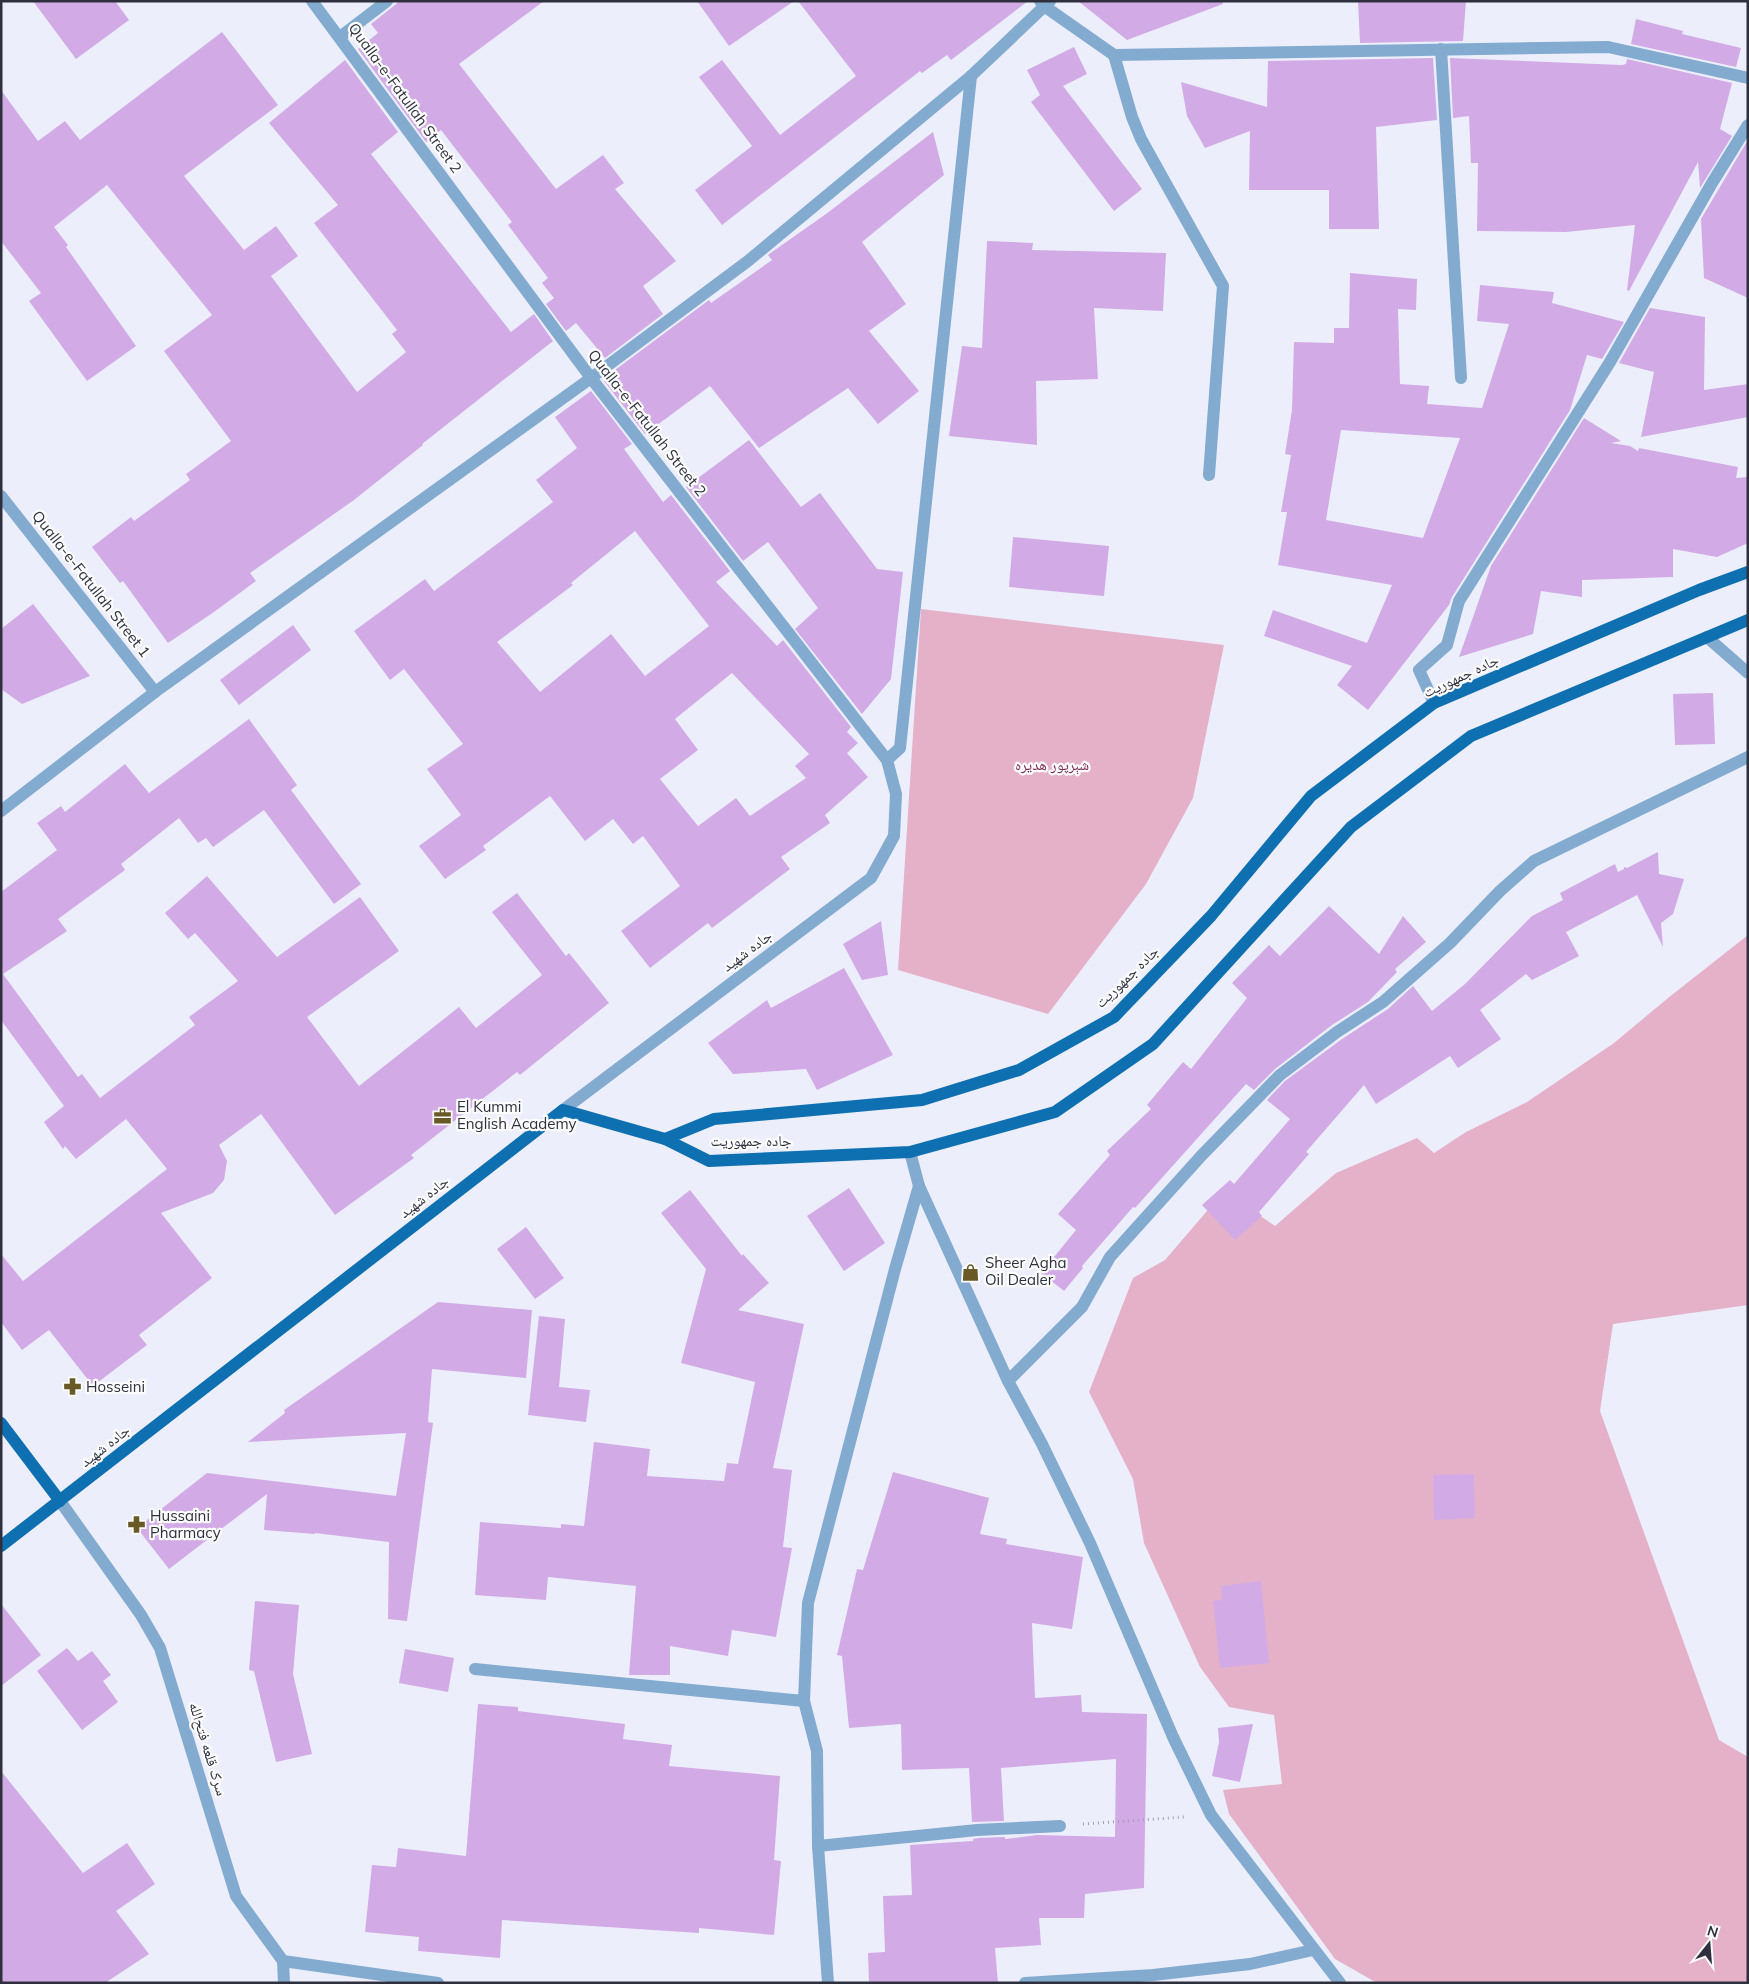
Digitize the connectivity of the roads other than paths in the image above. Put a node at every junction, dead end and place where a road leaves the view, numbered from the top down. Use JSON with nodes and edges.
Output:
{"nodes":[{"id":1,"x":312,"y":1,"type":"edge"},
{"id":2,"x":387,"y":1,"type":"edge"},
{"id":3,"x":1045,"y":3,"type":"edge"},
{"id":4,"x":340,"y":37,"type":"junction"},
{"id":5,"x":1441,"y":49,"type":"junction"},
{"id":6,"x":1114,"y":55,"type":"junction"},
{"id":7,"x":970,"y":76,"type":"junction"},
{"id":8,"x":1748,"y":78,"type":"edge"},
{"id":9,"x":1748,"y":125,"type":"edge"},
{"id":10,"x":591,"y":378,"type":"junction"},
{"id":11,"x":1461,"y":378,"type":"dead end"},
{"id":12,"x":1209,"y":475,"type":"dead end"},
{"id":13,"x":1,"y":496,"type":"edge"},
{"id":14,"x":1748,"y":572,"type":"edge"},
{"id":15,"x":1748,"y":620,"type":"edge"},
{"id":16,"x":1707,"y":637,"type":"junction"},
{"id":17,"x":1748,"y":673,"type":"edge"},
{"id":18,"x":155,"y":692,"type":"junction"},
{"id":19,"x":1434,"y":703,"type":"junction"},
{"id":20,"x":1748,"y":757,"type":"edge"},
{"id":21,"x":887,"y":760,"type":"junction"},
{"id":22,"x":1,"y":811,"type":"edge"},
{"id":23,"x":871,"y":878,"type":"joint"},
{"id":24,"x":563,"y":1110,"type":"junction"},
{"id":25,"x":664,"y":1139,"type":"junction"},
{"id":26,"x":910,"y":1152,"type":"junction"},
{"id":27,"x":919,"y":1186,"type":"junction"},
{"id":28,"x":1008,"y":1381,"type":"junction"},
{"id":29,"x":1,"y":1424,"type":"edge"},
{"id":30,"x":60,"y":1501,"type":"junction"},
{"id":31,"x":1,"y":1546,"type":"edge"},
{"id":32,"x":475,"y":1670,"type":"dead end"},
{"id":33,"x":804,"y":1701,"type":"junction"},
{"id":34,"x":1060,"y":1826,"type":"road end"},
{"id":35,"x":818,"y":1846,"type":"junction"},
{"id":36,"x":1313,"y":1950,"type":"junction"},
{"id":37,"x":283,"y":1961,"type":"junction"},
{"id":38,"x":1154,"y":1979,"type":"edge"},
{"id":39,"x":284,"y":1983,"type":"edge"},
{"id":40,"x":438,"y":1983,"type":"edge"},
{"id":41,"x":828,"y":1983,"type":"edge"},
{"id":42,"x":1025,"y":1983,"type":"edge"},
{"id":43,"x":1340,"y":1983,"type":"edge"}],
"edges":[{"from":1,"to":4,"type":"street","name":"Qualla-e-Fatullah Street 2"},
{"from":2,"to":4,"type":"street"},
{"from":3,"to":6,"type":"street"},
{"from":3,"to":7,"type":"street"},
{"from":4,"to":10,"type":"street","name":"Qualla-e-Fatullah Street 2"},
{"from":5,"to":6,"type":"street"},
{"from":5,"to":8,"type":"street"},
{"from":5,"to":11,"type":"street"},
{"from":6,"to":12,"type":"street"},
{"from":7,"to":10,"type":"street"},
{"from":7,"to":21,"type":"street"},
{"from":9,"to":19,"type":"street"},
{"from":10,"to":18,"type":"street"},
{"from":10,"to":21,"type":"street","name":"Qualla-e-Fatullah Street 2"},
{"from":13,"to":18,"type":"street","name":"Qualla-e-Fatullah Street 1"},
{"from":14,"to":19,"type":"main road","name":"جاده جمهوریت"},
{"from":15,"to":16,"type":"main road","name":"جاده جمهوریت"},
{"from":16,"to":17,"type":"street"},
{"from":16,"to":26,"type":"main road","name":"جاده جمهوریت"},
{"from":18,"to":22,"type":"street"},
{"from":19,"to":25,"type":"main road","name":"جاده جمهوریت"},
{"from":20,"to":28,"type":"street"},
{"from":21,"to":23,"type":"street","name":"Qualla-e-Fatullah Street 2"},
{"from":23,"to":24,"type":"street","name":"جاده شهید"},
{"from":24,"to":25,"type":"main road"},
{"from":24,"to":30,"type":"main road","name":"جاده شهید"},
{"from":25,"to":26,"type":"main road","name":"جاده جمهوریت"},
{"from":26,"to":27,"type":"street"},
{"from":27,"to":28,"type":"street"},
{"from":27,"to":33,"type":"street"},
{"from":28,"to":36,"type":"street"},
{"from":29,"to":30,"type":"main road","name":"سرک قلعه فتح‌الله"},
{"from":30,"to":31,"type":"main road","name":"جاده شهید"},
{"from":30,"to":37,"type":"street","name":"سرک قلعه فتح‌الله"},
{"from":32,"to":33,"type":"street"},
{"from":33,"to":35,"type":"street"},
{"from":34,"to":35,"type":"street"},
{"from":35,"to":41,"type":"street"},
{"from":36,"to":38,"type":"street"},
{"from":36,"to":43,"type":"street"},
{"from":37,"to":39,"type":"street"},
{"from":37,"to":40,"type":"street"},
{"from":38,"to":42,"type":"street"}]}
